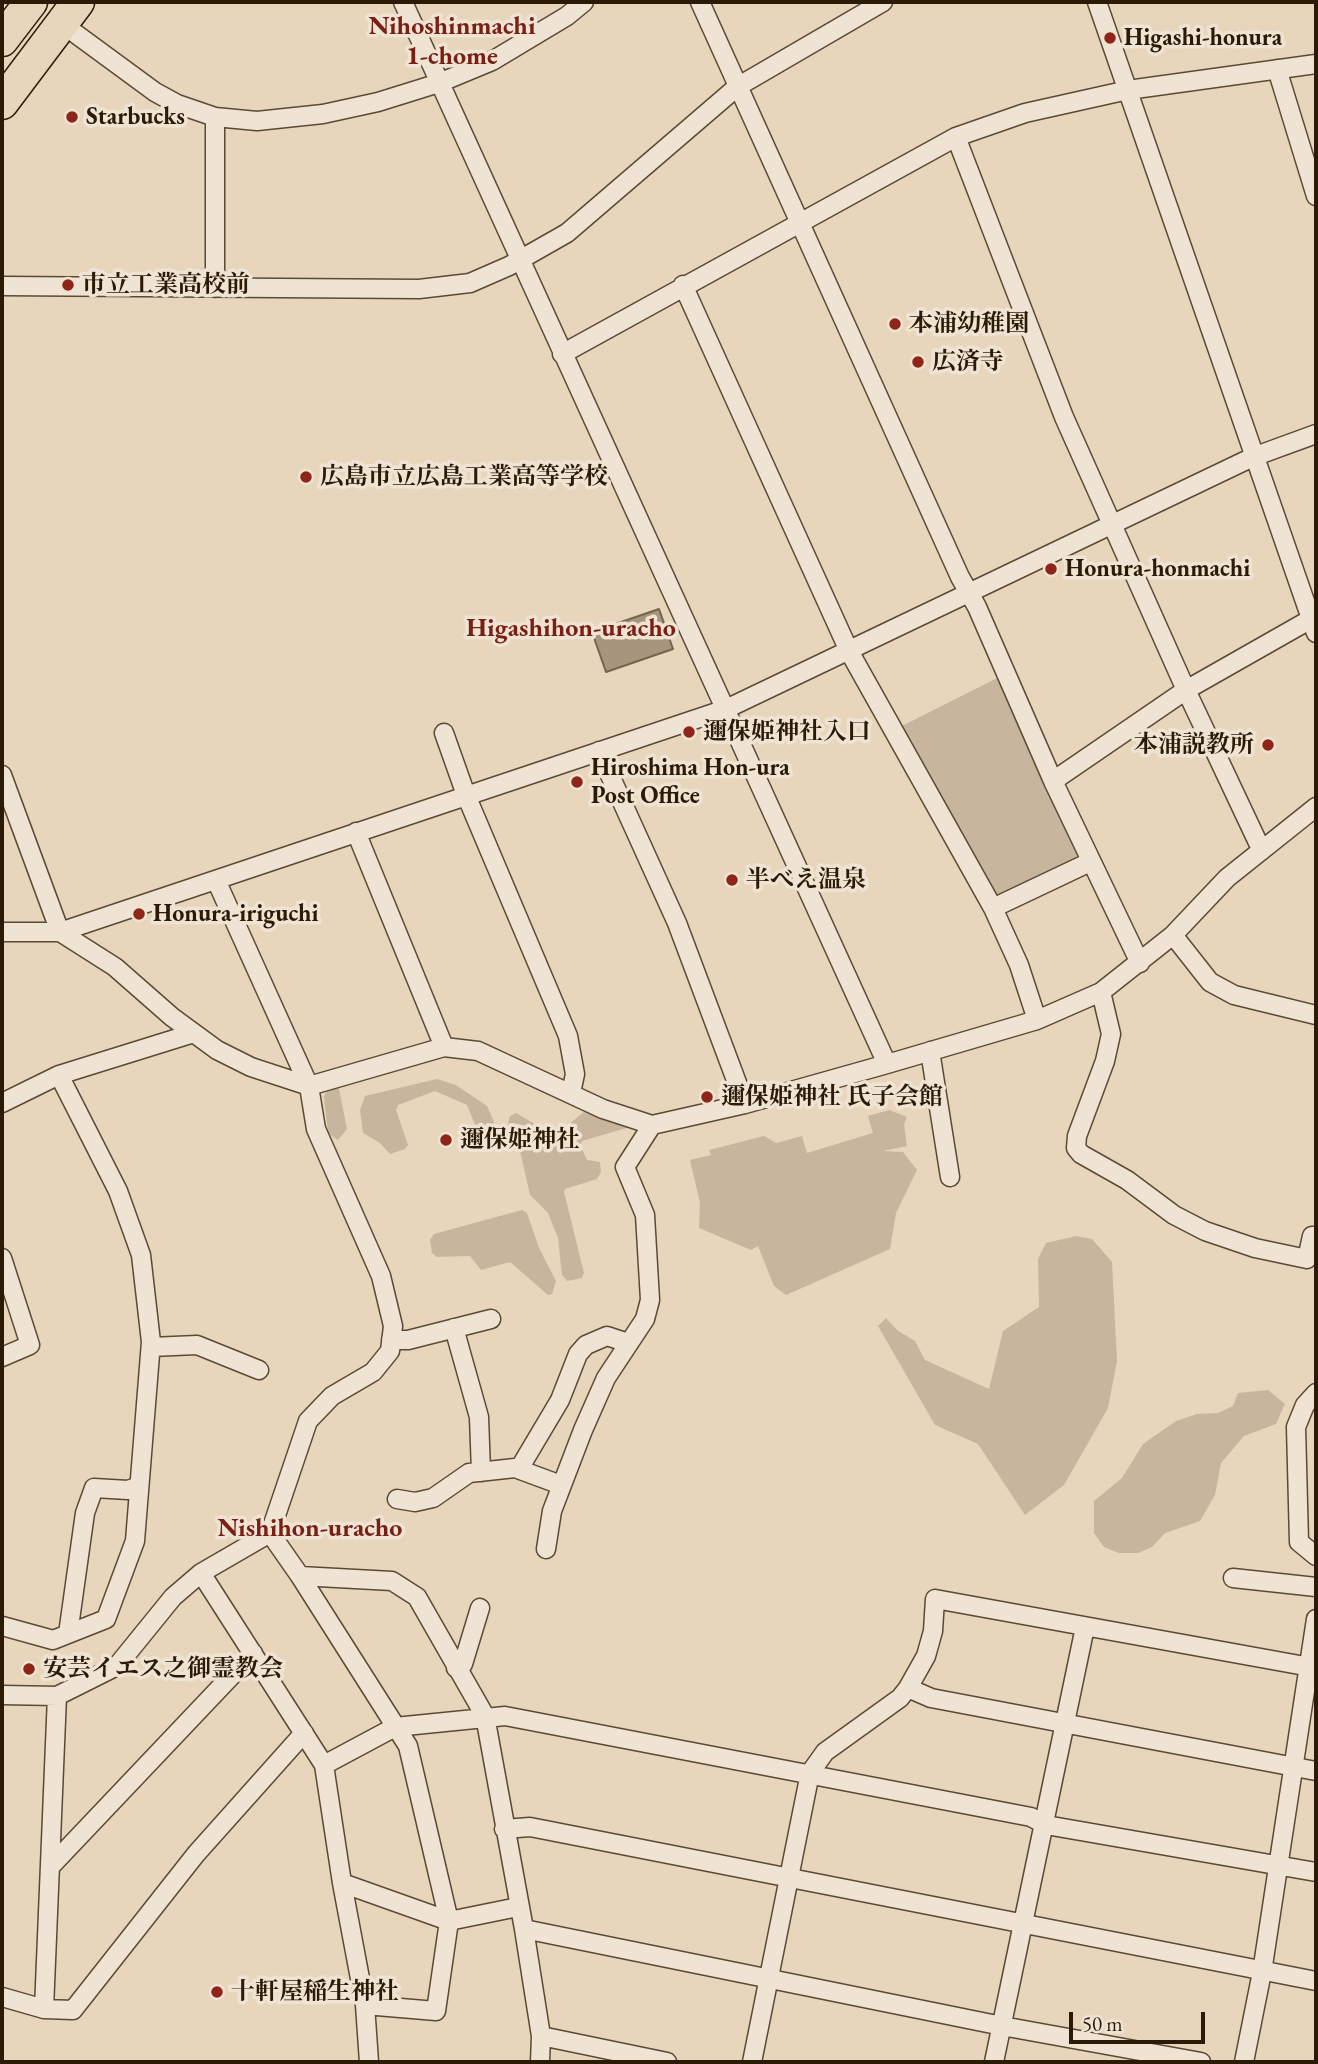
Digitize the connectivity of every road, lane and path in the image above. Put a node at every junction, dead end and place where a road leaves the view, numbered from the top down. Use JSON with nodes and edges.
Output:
{"nodes":[{"id":1,"x":31,"y":2,"type":"edge"},
{"id":2,"x":403,"y":2,"type":"edge"},
{"id":3,"x":583,"y":2,"type":"edge"},
{"id":4,"x":700,"y":2,"type":"edge"},
{"id":5,"x":883,"y":2,"type":"edge"},
{"id":6,"x":1097,"y":2,"type":"edge"},
{"id":7,"x":70,"y":12,"type":"edge"},
{"id":8,"x":2,"y":40,"type":"edge"},
{"id":9,"x":1316,"y":64,"type":"edge"},
{"id":10,"x":1278,"y":69,"type":"junction"},
{"id":11,"x":439,"y":83,"type":"junction"},
{"id":12,"x":737,"y":87,"type":"junction"},
{"id":13,"x":1128,"y":90,"type":"junction"},
{"id":14,"x":2,"y":103,"type":"edge"},
{"id":15,"x":215,"y":117,"type":"junction"},
{"id":16,"x":956,"y":137,"type":"junction"},
{"id":17,"x":1316,"y":196,"type":"edge"},
{"id":18,"x":800,"y":221,"type":"junction"},
{"id":19,"x":519,"y":261,"type":"junction"},
{"id":20,"x":682,"y":285,"type":"junction"},
{"id":21,"x":2,"y":286,"type":"edge"},
{"id":22,"x":215,"y":288,"type":"junction"},
{"id":23,"x":562,"y":354,"type":"junction"},
{"id":24,"x":1316,"y":434,"type":"edge"},
{"id":25,"x":1253,"y":457,"type":"junction"},
{"id":26,"x":1112,"y":524,"type":"junction"},
{"id":27,"x":969,"y":593,"type":"junction"},
{"id":28,"x":1314,"y":626,"type":"edge"},
{"id":29,"x":849,"y":651,"type":"junction"},
{"id":30,"x":1186,"y":690,"type":"junction"},
{"id":31,"x":726,"y":709,"type":"junction"},
{"id":32,"x":444,"y":733,"type":"dead end"},
{"id":33,"x":599,"y":751,"type":"junction"},
{"id":34,"x":2,"y":775,"type":"edge"},
{"id":35,"x":1053,"y":781,"type":"junction"},
{"id":36,"x":466,"y":795,"type":"junction"},
{"id":37,"x":1316,"y":807,"type":"edge"},
{"id":38,"x":356,"y":832,"type":"junction"},
{"id":39,"x":1261,"y":849,"type":"junction"},
{"id":40,"x":1090,"y":862,"type":"junction"},
{"id":41,"x":216,"y":880,"type":"junction"},
{"id":42,"x":993,"y":908,"type":"junction"},
{"id":43,"x":2,"y":932,"type":"edge"},
{"id":44,"x":60,"y":932,"type":"junction"},
{"id":45,"x":1173,"y":935,"type":"junction"},
{"id":46,"x":1140,"y":963,"type":"junction"},
{"id":47,"x":1101,"y":992,"type":"junction"},
{"id":48,"x":1316,"y":1015,"type":"edge"},
{"id":49,"x":1037,"y":1020,"type":"junction"},
{"id":50,"x":194,"y":1033,"type":"junction"},
{"id":51,"x":444,"y":1047,"type":"junction"},
{"id":52,"x":930,"y":1051,"type":"junction"},
{"id":53,"x":887,"y":1064,"type":"junction"},
{"id":54,"x":59,"y":1075,"type":"junction"},
{"id":55,"x":309,"y":1086,"type":"junction"},
{"id":56,"x":571,"y":1093,"type":"junction"},
{"id":57,"x":2,"y":1103,"type":"edge"},
{"id":58,"x":745,"y":1104,"type":"junction"},
{"id":59,"x":652,"y":1125,"type":"junction"},
{"id":60,"x":950,"y":1177,"type":"dead end"},
{"id":61,"x":1316,"y":1236,"type":"edge"},
{"id":62,"x":2,"y":1258,"type":"edge"},
{"id":63,"x":491,"y":1319,"type":"dead end"},
{"id":64,"x":454,"y":1328,"type":"junction"},
{"id":65,"x":391,"y":1340,"type":"junction"},
{"id":66,"x":628,"y":1343,"type":"junction"},
{"id":67,"x":150,"y":1347,"type":"junction"},
{"id":68,"x":2,"y":1357,"type":"edge"},
{"id":69,"x":259,"y":1370,"type":"dead end"},
{"id":70,"x":1316,"y":1393,"type":"edge"},
{"id":71,"x":520,"y":1469,"type":"junction"},
{"id":72,"x":481,"y":1472,"type":"junction"},
{"id":73,"x":561,"y":1485,"type":"junction"},
{"id":74,"x":139,"y":1486,"type":"junction"},
{"id":75,"x":397,"y":1499,"type":"dead end"},
{"id":76,"x":270,"y":1534,"type":"junction"},
{"id":77,"x":547,"y":1549,"type":"dead end"},
{"id":78,"x":1316,"y":1556,"type":"edge"},
{"id":79,"x":201,"y":1573,"type":"junction"},
{"id":80,"x":300,"y":1576,"type":"junction"},
{"id":81,"x":1233,"y":1578,"type":"dead end"},
{"id":82,"x":1316,"y":1587,"type":"edge"},
{"id":83,"x":480,"y":1608,"type":"dead end"},
{"id":84,"x":1316,"y":1619,"type":"edge"},
{"id":85,"x":2,"y":1626,"type":"edge"},
{"id":86,"x":1085,"y":1627,"type":"junction"},
{"id":87,"x":68,"y":1634,"type":"junction"},
{"id":88,"x":253,"y":1653,"type":"junction"},
{"id":89,"x":1312,"y":1667,"type":"edge"},
{"id":90,"x":456,"y":1668,"type":"junction"},
{"id":91,"x":908,"y":1688,"type":"junction"},
{"id":92,"x":2,"y":1695,"type":"edge"},
{"id":93,"x":57,"y":1696,"type":"junction"},
{"id":94,"x":485,"y":1716,"type":"junction"},
{"id":95,"x":1067,"y":1723,"type":"junction"},
{"id":96,"x":396,"y":1727,"type":"junction"},
{"id":97,"x":304,"y":1733,"type":"junction"},
{"id":98,"x":324,"y":1765,"type":"junction"},
{"id":99,"x":1294,"y":1767,"type":"junction"},
{"id":100,"x":1316,"y":1771,"type":"edge"},
{"id":101,"x":810,"y":1773,"type":"junction"},
{"id":102,"x":1046,"y":1825,"type":"junction"},
{"id":103,"x":504,"y":1829,"type":"junction"},
{"id":104,"x":1279,"y":1866,"type":"junction"},
{"id":105,"x":50,"y":1867,"type":"junction"},
{"id":106,"x":1316,"y":1872,"type":"edge"},
{"id":107,"x":788,"y":1877,"type":"junction"},
{"id":108,"x":342,"y":1883,"type":"junction"},
{"id":109,"x":518,"y":1907,"type":"junction"},
{"id":110,"x":449,"y":1921,"type":"junction"},
{"id":111,"x":1024,"y":1923,"type":"junction"},
{"id":112,"x":524,"y":1929,"type":"junction"},
{"id":113,"x":1262,"y":1972,"type":"junction"},
{"id":114,"x":767,"y":1979,"type":"junction"},
{"id":115,"x":1316,"y":1981,"type":"edge"},
{"id":116,"x":2,"y":1997,"type":"edge"},
{"id":117,"x":365,"y":2005,"type":"junction"},
{"id":118,"x":44,"y":2009,"type":"junction"},
{"id":119,"x":1002,"y":2026,"type":"junction"},
{"id":120,"x":541,"y":2036,"type":"junction"},
{"id":121,"x":369,"y":2062,"type":"edge"},
{"id":122,"x":540,"y":2062,"type":"edge"},
{"id":123,"x":667,"y":2062,"type":"edge"},
{"id":124,"x":752,"y":2062,"type":"edge"},
{"id":125,"x":993,"y":2062,"type":"edge"},
{"id":126,"x":1201,"y":2062,"type":"edge"},
{"id":127,"x":1244,"y":2062,"type":"edge"}],
"edges":[{"from":1,"to":8,"type":"highway"},
{"from":2,"to":11,"type":"street"},
{"from":3,"to":11,"type":"street"},
{"from":4,"to":12,"type":"street"},
{"from":5,"to":12,"type":"street"},
{"from":6,"to":13,"type":"street"},
{"from":7,"to":14,"type":"highway"},
{"from":7,"to":15,"type":"street"},
{"from":9,"to":10,"type":"street"},
{"from":10,"to":13,"type":"street"},
{"from":10,"to":17,"type":"street"},
{"from":11,"to":15,"type":"street"},
{"from":11,"to":19,"type":"street"},
{"from":12,"to":18,"type":"street"},
{"from":12,"to":19,"type":"street"},
{"from":13,"to":16,"type":"street"},
{"from":13,"to":25,"type":"street"},
{"from":15,"to":22,"type":"street"},
{"from":16,"to":18,"type":"street"},
{"from":16,"to":26,"type":"street"},
{"from":18,"to":20,"type":"street"},
{"from":18,"to":27,"type":"street"},
{"from":19,"to":22,"type":"street"},
{"from":19,"to":23,"type":"street"},
{"from":20,"to":23,"type":"street"},
{"from":20,"to":29,"type":"street"},
{"from":21,"to":22,"type":"street"},
{"from":23,"to":31,"type":"street"},
{"from":24,"to":25,"type":"street"},
{"from":25,"to":26,"type":"street"},
{"from":25,"to":28,"type":"street"},
{"from":26,"to":27,"type":"street"},
{"from":26,"to":30,"type":"street"},
{"from":27,"to":29,"type":"street"},
{"from":27,"to":35,"type":"street"},
{"from":28,"to":30,"type":"street"},
{"from":29,"to":31,"type":"street"},
{"from":29,"to":42,"type":"street"},
{"from":30,"to":35,"type":"street"},
{"from":30,"to":39,"type":"street"},
{"from":31,"to":33,"type":"street"},
{"from":31,"to":53,"type":"street"},
{"from":32,"to":36,"type":"street"},
{"from":33,"to":36,"type":"street"},
{"from":33,"to":58,"type":"street"},
{"from":34,"to":44,"type":"street"},
{"from":35,"to":40,"type":"street"},
{"from":36,"to":38,"type":"street"},
{"from":36,"to":56,"type":"street"},
{"from":37,"to":39,"type":"street"},
{"from":38,"to":41,"type":"street"},
{"from":38,"to":51,"type":"street"},
{"from":39,"to":45,"type":"street"},
{"from":40,"to":42,"type":"street"},
{"from":40,"to":46,"type":"street"},
{"from":41,"to":44,"type":"street"},
{"from":41,"to":55,"type":"street"},
{"from":42,"to":49,"type":"street"},
{"from":43,"to":44,"type":"street"},
{"from":44,"to":50,"type":"street"},
{"from":45,"to":46,"type":"street"},
{"from":45,"to":48,"type":"street"},
{"from":46,"to":47,"type":"street"},
{"from":47,"to":49,"type":"street"},
{"from":47,"to":61,"type":"street"},
{"from":49,"to":52,"type":"street"},
{"from":50,"to":54,"type":"street"},
{"from":50,"to":55,"type":"street"},
{"from":51,"to":55,"type":"street"},
{"from":51,"to":56,"type":"street"},
{"from":52,"to":53,"type":"street"},
{"from":52,"to":60,"type":"street"},
{"from":53,"to":58,"type":"street"},
{"from":54,"to":57,"type":"street"},
{"from":54,"to":67,"type":"street"},
{"from":55,"to":65,"type":"street"},
{"from":56,"to":59,"type":"street"},
{"from":58,"to":59,"type":"street"},
{"from":59,"to":66,"type":"street"},
{"from":62,"to":68,"type":"street"},
{"from":63,"to":64,"type":"street"},
{"from":64,"to":65,"type":"street"},
{"from":64,"to":72,"type":"street"},
{"from":65,"to":76,"type":"street"},
{"from":66,"to":71,"type":"street"},
{"from":66,"to":73,"type":"street"},
{"from":67,"to":69,"type":"street"},
{"from":67,"to":74,"type":"street"},
{"from":70,"to":78,"type":"street"},
{"from":71,"to":72,"type":"street"},
{"from":71,"to":73,"type":"street"},
{"from":72,"to":75,"type":"street"},
{"from":73,"to":77,"type":"street"},
{"from":74,"to":87,"type":"street"},
{"from":74,"to":87,"type":"street"},
{"from":76,"to":79,"type":"street"},
{"from":76,"to":80,"type":"street"},
{"from":79,"to":88,"type":"street"},
{"from":79,"to":93,"type":"street"},
{"from":80,"to":90,"type":"street"},
{"from":80,"to":96,"type":"street"},
{"from":81,"to":82,"type":"street"},
{"from":83,"to":90,"type":"street"},
{"from":84,"to":89,"type":"street"},
{"from":85,"to":87,"type":"street"},
{"from":86,"to":89,"type":"street"},
{"from":86,"to":91,"type":"street"},
{"from":86,"to":95,"type":"street"},
{"from":88,"to":97,"type":"street"},
{"from":88,"to":105,"type":"street"},
{"from":89,"to":99,"type":"street"},
{"from":90,"to":94,"type":"street"},
{"from":91,"to":95,"type":"street"},
{"from":91,"to":101,"type":"street"},
{"from":92,"to":93,"type":"street"},
{"from":93,"to":105,"type":"street"},
{"from":94,"to":96,"type":"street"},
{"from":94,"to":101,"type":"street"},
{"from":94,"to":103,"type":"street"},
{"from":95,"to":99,"type":"street"},
{"from":95,"to":102,"type":"street"},
{"from":96,"to":98,"type":"street"},
{"from":96,"to":110,"type":"street"},
{"from":97,"to":98,"type":"street"},
{"from":97,"to":118,"type":"street"},
{"from":98,"to":108,"type":"street"},
{"from":99,"to":100,"type":"street"},
{"from":99,"to":104,"type":"street"},
{"from":101,"to":102,"type":"street"},
{"from":101,"to":107,"type":"street"},
{"from":102,"to":104,"type":"street"},
{"from":102,"to":111,"type":"street"},
{"from":103,"to":107,"type":"street"},
{"from":103,"to":109,"type":"street"},
{"from":104,"to":106,"type":"street"},
{"from":104,"to":113,"type":"street"},
{"from":105,"to":118,"type":"street"},
{"from":107,"to":111,"type":"street"},
{"from":107,"to":114,"type":"street"},
{"from":108,"to":110,"type":"street"},
{"from":108,"to":117,"type":"street"},
{"from":109,"to":110,"type":"street"},
{"from":109,"to":112,"type":"street"},
{"from":110,"to":117,"type":"street"},
{"from":111,"to":113,"type":"street"},
{"from":111,"to":119,"type":"street"},
{"from":112,"to":114,"type":"street"},
{"from":112,"to":120,"type":"street"},
{"from":113,"to":115,"type":"street"},
{"from":113,"to":127,"type":"street"},
{"from":114,"to":119,"type":"street"},
{"from":114,"to":124,"type":"street"},
{"from":116,"to":118,"type":"street"},
{"from":117,"to":121,"type":"street"},
{"from":119,"to":125,"type":"street"},
{"from":119,"to":126,"type":"street"},
{"from":120,"to":122,"type":"street"},
{"from":120,"to":123,"type":"street"}]}
